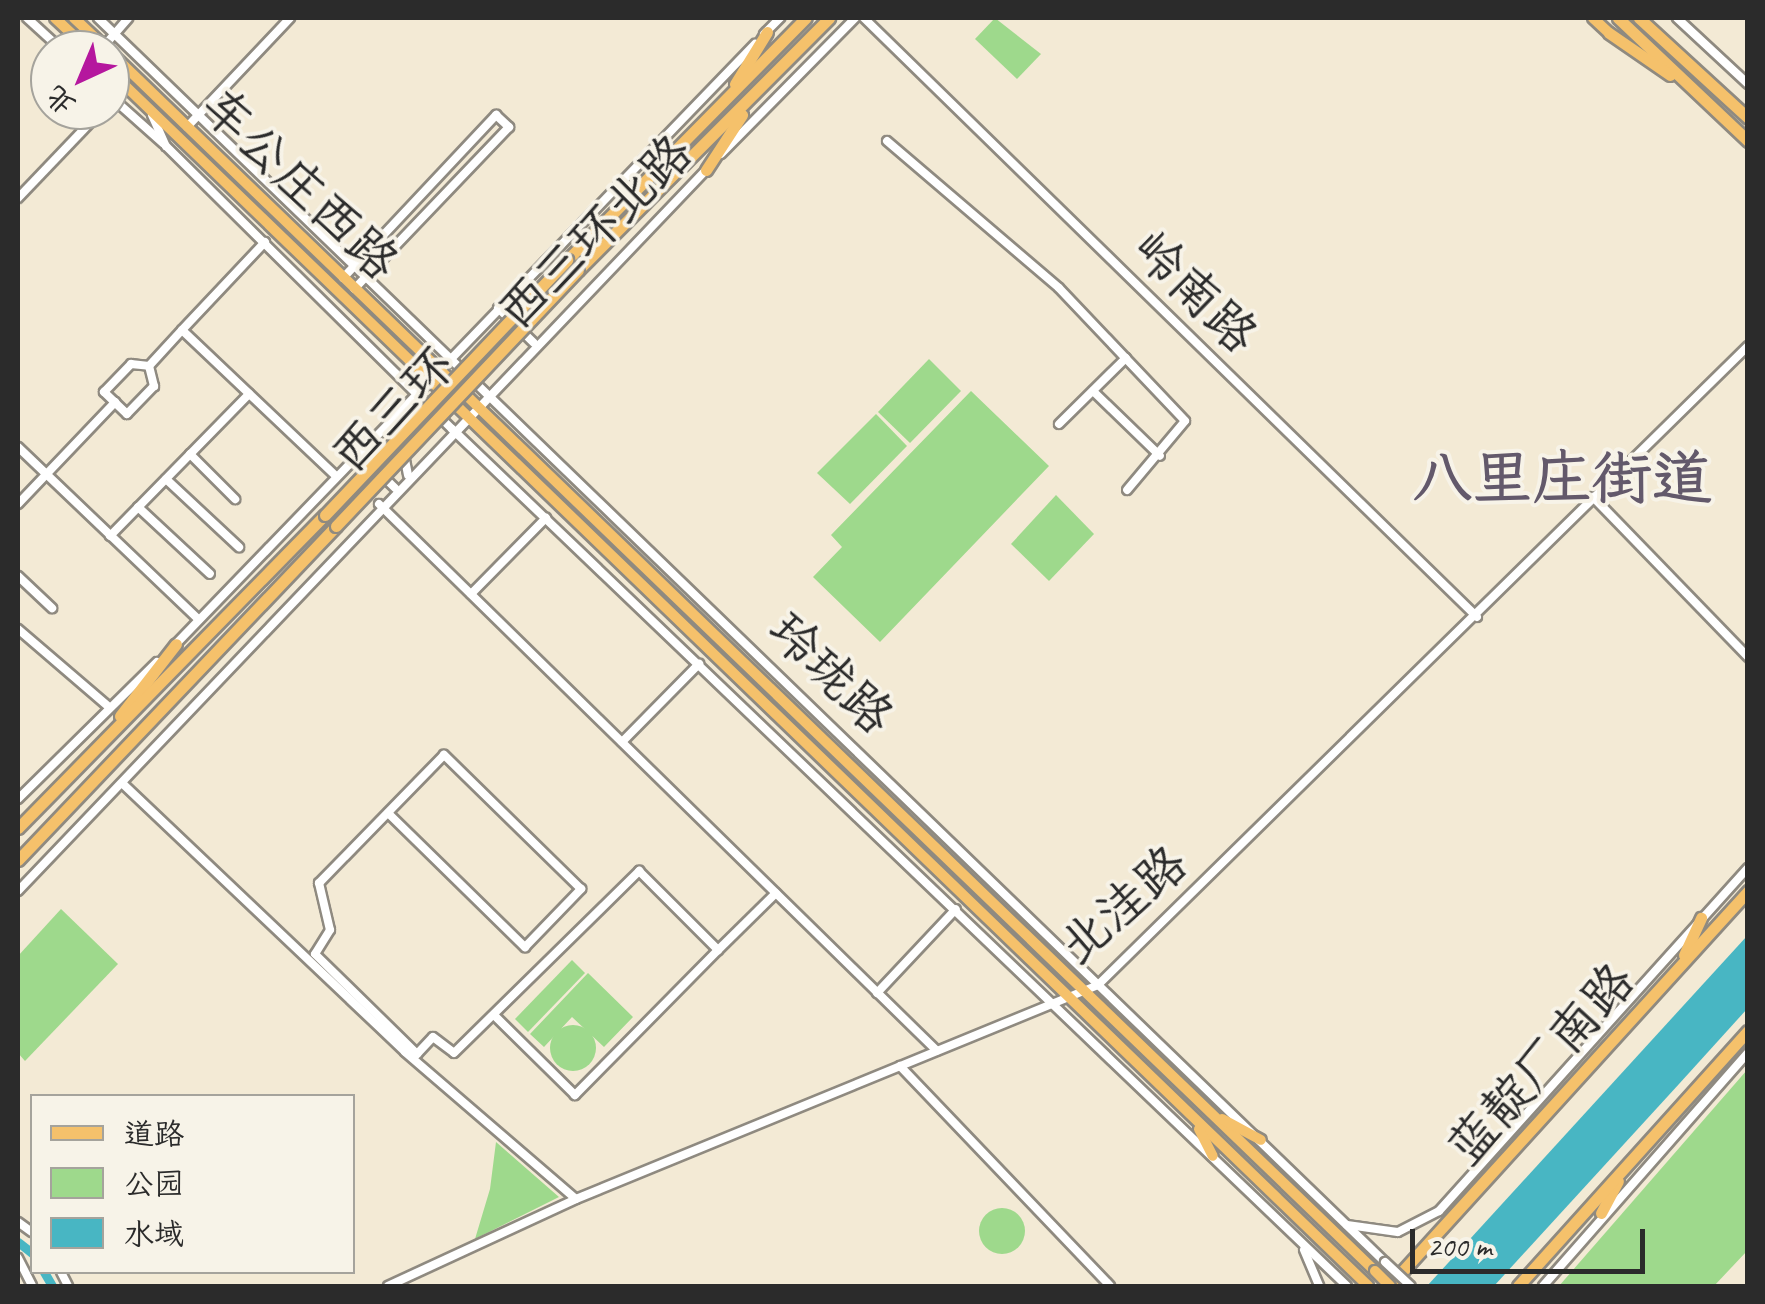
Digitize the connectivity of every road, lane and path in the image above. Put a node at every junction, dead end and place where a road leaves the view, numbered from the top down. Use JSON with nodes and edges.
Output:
{"nodes":[{"id":1,"x":290,"y":18,"type":"edge"},
{"id":2,"x":780,"y":18,"type":"edge"},
{"id":3,"x":806,"y":18,"type":"edge"},
{"id":4,"x":829,"y":18,"type":"edge"},
{"id":5,"x":855,"y":18,"type":"edge"},
{"id":6,"x":864,"y":18,"type":"edge"},
{"id":7,"x":1593,"y":18,"type":"edge"},
{"id":8,"x":1618,"y":18,"type":"edge"},
{"id":9,"x":1639,"y":18,"type":"edge"},
{"id":10,"x":1655,"y":18,"type":"edge"},
{"id":11,"x":1676,"y":18,"type":"edge"},
{"id":12,"x":766,"y":32,"type":"junction"},
{"id":13,"x":1610,"y":34,"type":"joint"},
{"id":14,"x":1671,"y":46,"type":"junction"},
{"id":15,"x":130,"y":48,"type":"edge"},
{"id":16,"x":130,"y":71,"type":"edge"},
{"id":17,"x":1748,"y":84,"type":"edge"},
{"id":18,"x":130,"y":91,"type":"edge"},
{"id":19,"x":756,"y":94,"type":"junction"},
{"id":20,"x":1702,"y":98,"type":"junction"},
{"id":21,"x":722,"y":105,"type":"junction"},
{"id":22,"x":150,"y":111,"type":"junction"},
{"id":23,"x":199,"y":114,"type":"junction"},
{"id":24,"x":130,"y":115,"type":"edge"},
{"id":25,"x":1748,"y":118,"type":"edge"},
{"id":26,"x":187,"y":127,"type":"junction"},
{"id":27,"x":83,"y":130,"type":"edge"},
{"id":28,"x":887,"y":140,"type":"dead end"},
{"id":29,"x":1748,"y":141,"type":"edge"},
{"id":30,"x":166,"y":146,"type":"junction"},
{"id":31,"x":706,"y":170,"type":"junction"},
{"id":32,"x":18,"y":198,"type":"edge"},
{"id":33,"x":266,"y":242,"type":"junction"},
{"id":34,"x":356,"y":265,"type":"junction"},
{"id":35,"x":367,"y":275,"type":"junction"},
{"id":36,"x":343,"y":278,"type":"junction"},
{"id":37,"x":354,"y":288,"type":"junction"},
{"id":38,"x":498,"y":308,"type":"junction"},
{"id":39,"x":487,"y":319,"type":"junction"},
{"id":40,"x":182,"y":330,"type":"junction"},
{"id":41,"x":534,"y":343,"type":"junction"},
{"id":42,"x":1748,"y":346,"type":"edge"},
{"id":43,"x":450,"y":355,"type":"junction"},
{"id":44,"x":1126,"y":358,"type":"junction"},
{"id":45,"x":148,"y":366,"type":"junction"},
{"id":46,"x":437,"y":369,"type":"junction"},
{"id":47,"x":469,"y":372,"type":"junction"},
{"id":48,"x":428,"y":379,"type":"junction"},
{"id":49,"x":455,"y":386,"type":"junction"},
{"id":50,"x":418,"y":390,"type":"junction"},
{"id":51,"x":1092,"y":391,"type":"junction"},
{"id":52,"x":488,"y":392,"type":"junction"},
{"id":53,"x":249,"y":394,"type":"junction"},
{"id":54,"x":446,"y":397,"type":"junction"},
{"id":55,"x":115,"y":402,"type":"junction"},
{"id":56,"x":475,"y":406,"type":"junction"},
{"id":57,"x":434,"y":408,"type":"junction"},
{"id":58,"x":465,"y":416,"type":"junction"},
{"id":59,"x":1059,"y":424,"type":"dead end"},
{"id":60,"x":452,"y":429,"type":"junction"},
{"id":61,"x":18,"y":447,"type":"edge"},
{"id":62,"x":358,"y":452,"type":"junction"},
{"id":63,"x":190,"y":454,"type":"junction"},
{"id":64,"x":1160,"y":456,"type":"junction"},
{"id":65,"x":46,"y":475,"type":"junction"},
{"id":66,"x":408,"y":475,"type":"junction"},
{"id":67,"x":336,"y":476,"type":"junction"},
{"id":68,"x":166,"y":479,"type":"junction"},
{"id":69,"x":395,"y":488,"type":"junction"},
{"id":70,"x":1127,"y":490,"type":"dead end"},
{"id":71,"x":1593,"y":497,"type":"junction"},
{"id":72,"x":235,"y":499,"type":"dead end"},
{"id":73,"x":18,"y":504,"type":"edge"},
{"id":74,"x":379,"y":504,"type":"junction"},
{"id":75,"x":138,"y":508,"type":"junction"},
{"id":76,"x":546,"y":518,"type":"junction"},
{"id":77,"x":110,"y":536,"type":"junction"},
{"id":78,"x":240,"y":547,"type":"dead end"},
{"id":79,"x":210,"y":574,"type":"dead end"},
{"id":80,"x":18,"y":576,"type":"edge"},
{"id":81,"x":472,"y":594,"type":"junction"},
{"id":82,"x":52,"y":608,"type":"dead end"},
{"id":83,"x":1477,"y":617,"type":"junction"},
{"id":84,"x":198,"y":620,"type":"junction"},
{"id":85,"x":18,"y":629,"type":"edge"},
{"id":86,"x":176,"y":644,"type":"junction"},
{"id":87,"x":1748,"y":656,"type":"edge"},
{"id":88,"x":700,"y":664,"type":"junction"},
{"id":89,"x":109,"y":706,"type":"junction"},
{"id":90,"x":622,"y":742,"type":"junction"},
{"id":91,"x":87,"y":758,"type":"junction"},
{"id":92,"x":123,"y":784,"type":"junction"},
{"id":93,"x":18,"y":800,"type":"edge"},
{"id":94,"x":388,"y":814,"type":"junction"},
{"id":95,"x":18,"y":830,"type":"edge"},
{"id":96,"x":18,"y":856,"type":"edge"},
{"id":97,"x":1748,"y":868,"type":"edge"},
{"id":98,"x":18,"y":891,"type":"edge"},
{"id":99,"x":1748,"y":891,"type":"edge"},
{"id":100,"x":776,"y":893,"type":"junction"},
{"id":101,"x":956,"y":909,"type":"junction"},
{"id":102,"x":1702,"y":918,"type":"junction"},
{"id":103,"x":718,"y":950,"type":"junction"},
{"id":104,"x":1677,"y":969,"type":"junction"},
{"id":105,"x":1098,"y":985,"type":"junction"},
{"id":106,"x":1083,"y":992,"type":"junction"},
{"id":107,"x":877,"y":993,"type":"junction"},
{"id":108,"x":1069,"y":997,"type":"junction"},
{"id":109,"x":1054,"y":1003,"type":"junction"},
{"id":110,"x":494,"y":1016,"type":"junction"},
{"id":111,"x":1747,"y":1032,"type":"edge"},
{"id":112,"x":938,"y":1051,"type":"junction"},
{"id":113,"x":1748,"y":1053,"type":"edge"},
{"id":114,"x":900,"y":1066,"type":"junction"},
{"id":115,"x":1212,"y":1114,"type":"junction"},
{"id":116,"x":1195,"y":1119,"type":"junction"},
{"id":117,"x":1261,"y":1140,"type":"junction"},
{"id":118,"x":1213,"y":1156,"type":"junction"},
{"id":119,"x":1627,"y":1165,"type":"junction"},
{"id":120,"x":576,"y":1199,"type":"junction"},
{"id":121,"x":1601,"y":1212,"type":"junction"},
{"id":122,"x":1347,"y":1225,"type":"junction"},
{"id":123,"x":1300,"y":1242,"type":"junction"},
{"id":124,"x":18,"y":1258,"type":"edge"},
{"id":125,"x":404,"y":1283,"type":"edge"},
{"id":126,"x":1366,"y":1285,"type":"edge"},
{"id":127,"x":32,"y":1286,"type":"edge"},
{"id":128,"x":388,"y":1286,"type":"edge"},
{"id":129,"x":1110,"y":1286,"type":"edge"},
{"id":130,"x":1319,"y":1286,"type":"edge"},
{"id":131,"x":1347,"y":1286,"type":"edge"},
{"id":132,"x":1390,"y":1286,"type":"edge"},
{"id":133,"x":1411,"y":1286,"type":"edge"},
{"id":134,"x":1518,"y":1286,"type":"edge"},
{"id":135,"x":1543,"y":1286,"type":"edge"}],
"edges":[{"from":1,"to":23,"type":"street"},
{"from":2,"to":12,"type":"street","name":"西三环北路"},
{"from":3,"to":21,"type":"highway","name":"西三环"},
{"from":4,"to":19,"type":"highway","name":"西三环"},
{"from":5,"to":31,"type":"street","name":"西三环北路"},
{"from":6,"to":83,"type":"street","name":"岭南路"},
{"from":7,"to":13,"type":"main road"},
{"from":8,"to":20,"type":"highway"},
{"from":9,"to":14,"type":"highway"},
{"from":10,"to":14,"type":"highway"},
{"from":11,"to":17,"type":"street"},
{"from":12,"to":21,"type":"highway"},
{"from":12,"to":38,"type":"street","name":"西三环北路"},
{"from":13,"to":20,"type":"highway"},
{"from":14,"to":25,"type":"highway"},
{"from":15,"to":23,"type":"street","name":"玲珑路"},
{"from":16,"to":26,"type":"main road","name":"车公庄西路"},
{"from":18,"to":22,"type":"main road","name":"车公庄西路"},
{"from":19,"to":31,"type":"highway"},
{"from":19,"to":96,"type":"highway","name":"西三环","bridge":true},
{"from":20,"to":29,"type":"highway"},
{"from":21,"to":91,"type":"highway","name":"西三环","bridge":true},
{"from":22,"to":30,"type":"street","name":"玲珑路"},
{"from":22,"to":48,"type":"main road","name":"车公庄西路"},
{"from":23,"to":26,"type":"street"},
{"from":23,"to":34,"type":"street","name":"玲珑路"},
{"from":24,"to":30,"type":"street"},
{"from":26,"to":36,"type":"main road","name":"车公庄西路"},
{"from":27,"to":32,"type":"street"},
{"from":28,"to":44,"type":"street"},
{"from":30,"to":33,"type":"street","name":"玲珑路"},
{"from":31,"to":41,"type":"street","name":"西三环北路"},
{"from":33,"to":40,"type":"street"},
{"from":33,"to":50,"type":"street","name":"玲珑路"},
{"from":34,"to":35,"type":"street","name":"玲珑路"},
{"from":34,"to":35,"type":"street"},
{"from":34,"to":36,"type":"street"},
{"from":35,"to":37,"type":"street"},
{"from":35,"to":43,"type":"street","name":"玲珑路"},
{"from":36,"to":37,"type":"main road","name":"车公庄西路"},
{"from":37,"to":46,"type":"main road","name":"车公庄西路"},
{"from":38,"to":39,"type":"street","name":"西三环北路"},
{"from":38,"to":41,"type":"street"},
{"from":39,"to":43,"type":"street","name":"西三环北路"},
{"from":39,"to":47,"type":"street"},
{"from":40,"to":45,"type":"street"},
{"from":40,"to":53,"type":"street"},
{"from":41,"to":52,"type":"street","name":"西三环北路"},
{"from":42,"to":71,"type":"street","name":"北洼路"},
{"from":43,"to":46,"type":"street","name":"西三环北路"},
{"from":43,"to":47,"type":"street","name":"玲珑路"},
{"from":44,"to":51,"type":"street"},
{"from":44,"to":64,"type":"street"},
{"from":45,"to":55,"type":"street"},
{"from":45,"to":55,"type":"street"},
{"from":46,"to":48,"type":"street","name":"西三环北路"},
{"from":46,"to":49,"type":"main road","name":"车公庄西路"},
{"from":47,"to":49,"type":"street"},
{"from":47,"to":52,"type":"street","name":"玲珑路"},
{"from":48,"to":50,"type":"street"},
{"from":48,"to":54,"type":"main road","name":"车公庄西路"},
{"from":49,"to":54,"type":"street"},
{"from":49,"to":56,"type":"main road","name":"玲珑路"},
{"from":50,"to":57,"type":"street","name":"玲珑路"},
{"from":50,"to":62,"type":"street"},
{"from":51,"to":59,"type":"street"},
{"from":51,"to":64,"type":"street"},
{"from":52,"to":56,"type":"street","name":"西三环北路"},
{"from":52,"to":105,"type":"street","name":"玲珑路"},
{"from":53,"to":63,"type":"street"},
{"from":53,"to":67,"type":"street"},
{"from":54,"to":57,"type":"street"},
{"from":54,"to":58,"type":"main road","name":"玲珑路"},
{"from":55,"to":65,"type":"street"},
{"from":56,"to":58,"type":"street","name":"西三环北路"},
{"from":56,"to":106,"type":"main road","name":"玲珑路"},
{"from":57,"to":60,"type":"street","name":"玲珑路"},
{"from":57,"to":66,"type":"street"},
{"from":58,"to":60,"type":"street","name":"西三环北路"},
{"from":58,"to":108,"type":"main road","name":"玲珑路"},
{"from":60,"to":66,"type":"street","name":"西三环北路"},
{"from":60,"to":76,"type":"street","name":"玲珑路"},
{"from":61,"to":65,"type":"street"},
{"from":62,"to":67,"type":"street"},
{"from":62,"to":69,"type":"street"},
{"from":63,"to":68,"type":"street"},
{"from":63,"to":72,"type":"street"},
{"from":64,"to":70,"type":"street"},
{"from":65,"to":73,"type":"street"},
{"from":65,"to":77,"type":"street"},
{"from":66,"to":69,"type":"street","name":"西三环北路"},
{"from":67,"to":84,"type":"street"},
{"from":68,"to":75,"type":"street"},
{"from":68,"to":78,"type":"street"},
{"from":69,"to":74,"type":"street","name":"西三环北路"},
{"from":71,"to":83,"type":"street","name":"北洼路"},
{"from":71,"to":87,"type":"street"},
{"from":74,"to":81,"type":"street"},
{"from":74,"to":92,"type":"street","name":"西三环北路"},
{"from":75,"to":77,"type":"street"},
{"from":75,"to":79,"type":"street"},
{"from":76,"to":81,"type":"street"},
{"from":76,"to":88,"type":"street","name":"玲珑路"},
{"from":77,"to":84,"type":"street"},
{"from":80,"to":82,"type":"street"},
{"from":81,"to":90,"type":"street"},
{"from":83,"to":105,"type":"street","name":"北洼路"},
{"from":84,"to":86,"type":"street"},
{"from":85,"to":89,"type":"street"},
{"from":86,"to":89,"type":"street"},
{"from":86,"to":91,"type":"highway"},
{"from":88,"to":90,"type":"street"},
{"from":88,"to":101,"type":"street","name":"玲珑路"},
{"from":89,"to":93,"type":"street"},
{"from":90,"to":100,"type":"street"},
{"from":91,"to":95,"type":"highway","name":"西三环"},
{"from":92,"to":98,"type":"street","name":"西三环北路"},
{"from":92,"to":120,"type":"street"},
{"from":94,"to":94,"type":"street"},
{"from":94,"to":110,"type":"street"},
{"from":97,"to":102,"type":"street"},
{"from":99,"to":104,"type":"highway","name":"蓝靛厂南路"},
{"from":100,"to":103,"type":"street"},
{"from":100,"to":107,"type":"street"},
{"from":101,"to":107,"type":"street"},
{"from":101,"to":109,"type":"street","name":"玲珑路"},
{"from":102,"to":104,"type":"highway"},
{"from":102,"to":122,"type":"street"},
{"from":103,"to":110,"type":"street"},
{"from":103,"to":110,"type":"street"},
{"from":104,"to":132,"type":"highway","name":"蓝靛厂南路"},
{"from":105,"to":106,"type":"street","name":"北洼路"},
{"from":105,"to":117,"type":"street","name":"玲珑路"},
{"from":106,"to":108,"type":"street","name":"北洼路"},
{"from":106,"to":115,"type":"main road","name":"玲珑路"},
{"from":107,"to":112,"type":"street"},
{"from":108,"to":109,"type":"street","name":"北洼路"},
{"from":108,"to":116,"type":"main road","name":"玲珑路"},
{"from":109,"to":112,"type":"street","name":"北洼路"},
{"from":109,"to":118,"type":"street","name":"玲珑路"},
{"from":111,"to":119,"type":"highway"},
{"from":112,"to":114,"type":"street","name":"北洼路"},
{"from":113,"to":121,"type":"street"},
{"from":114,"to":120,"type":"street","name":"北洼路"},
{"from":114,"to":129,"type":"street"},
{"from":115,"to":117,"type":"main road"},
{"from":115,"to":132,"type":"main road","name":"玲珑路","bridge":true},
{"from":116,"to":118,"type":"main road"},
{"from":116,"to":126,"type":"main road","name":"玲珑路"},
{"from":117,"to":122,"type":"street","name":"玲珑路"},
{"from":118,"to":123,"type":"street","name":"玲珑路"},
{"from":119,"to":121,"type":"highway"},
{"from":119,"to":134,"type":"highway"},
{"from":120,"to":125,"type":"street","name":"北洼路"},
{"from":121,"to":135,"type":"street"},
{"from":122,"to":133,"type":"street","name":"玲珑路","bridge":true},
{"from":123,"to":130,"type":"street"},
{"from":123,"to":131,"type":"street","name":"玲珑路"},
{"from":124,"to":127,"type":"street"},
{"from":125,"to":128,"type":"street","name":"北洼路"}]}
